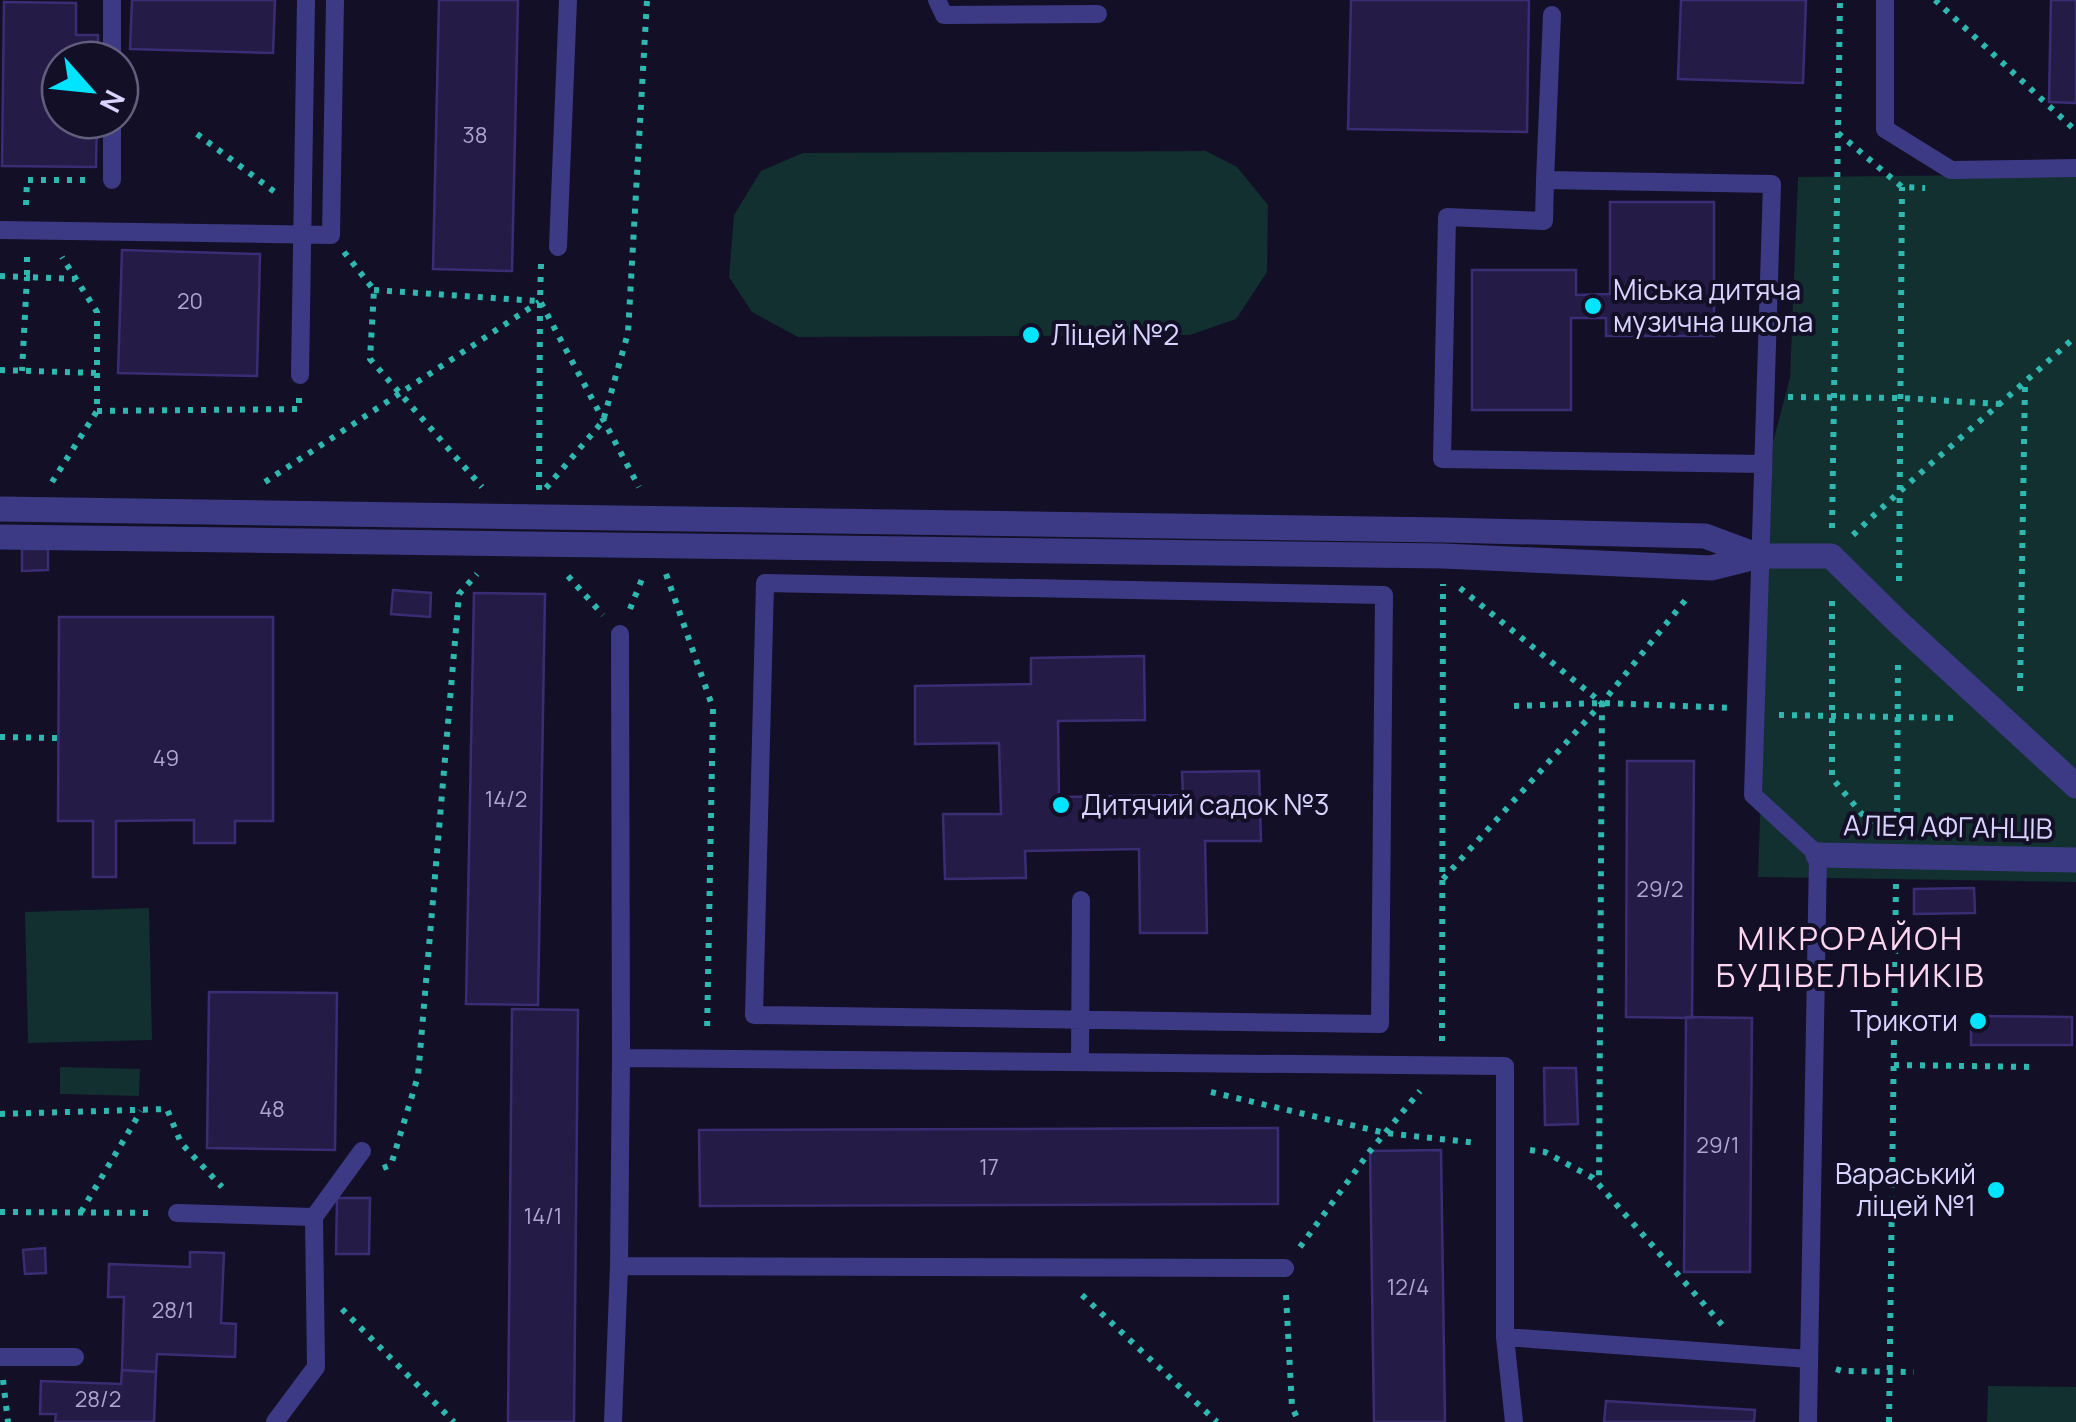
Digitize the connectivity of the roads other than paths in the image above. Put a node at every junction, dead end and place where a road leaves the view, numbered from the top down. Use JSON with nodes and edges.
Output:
{"nodes":[{"id":1,"x":112,"y":0,"type":"edge"},
{"id":2,"x":306,"y":0,"type":"edge"},
{"id":3,"x":335,"y":0,"type":"edge"},
{"id":4,"x":568,"y":0,"type":"edge"},
{"id":5,"x":937,"y":0,"type":"edge"},
{"id":6,"x":1886,"y":0,"type":"edge"},
{"id":7,"x":1098,"y":14,"type":"dead end"},
{"id":8,"x":1552,"y":15,"type":"dead end"},
{"id":9,"x":112,"y":40,"type":"edge"},
{"id":10,"x":112,"y":140,"type":"edge"},
{"id":11,"x":2076,"y":168,"type":"edge"},
{"id":12,"x":112,"y":180,"type":"road end"},
{"id":13,"x":1545,"y":180,"type":"junction"},
{"id":14,"x":0,"y":230,"type":"edge"},
{"id":15,"x":302,"y":235,"type":"junction"},
{"id":16,"x":558,"y":247,"type":"road end"},
{"id":17,"x":300,"y":375,"type":"road end"},
{"id":18,"x":1763,"y":464,"type":"junction"},
{"id":19,"x":0,"y":509,"type":"edge"},
{"id":20,"x":0,"y":537,"type":"edge"},
{"id":21,"x":1759,"y":556,"type":"junction"},
{"id":22,"x":620,"y":634,"type":"road end"},
{"id":23,"x":2076,"y":786,"type":"edge"},
{"id":24,"x":1818,"y":855,"type":"junction"},
{"id":25,"x":2076,"y":860,"type":"edge"},
{"id":26,"x":1081,"y":900,"type":"dead end"},
{"id":27,"x":1080,"y":1019,"type":"junction"},
{"id":28,"x":621,"y":1058,"type":"junction"},
{"id":29,"x":1080,"y":1062,"type":"junction"},
{"id":30,"x":362,"y":1151,"type":"dead end"},
{"id":31,"x":176,"y":1212,"type":"road end"},
{"id":32,"x":314,"y":1217,"type":"junction"},
{"id":33,"x":618,"y":1266,"type":"junction"},
{"id":34,"x":1285,"y":1268,"type":"dead end"},
{"id":35,"x":1505,"y":1338,"type":"junction"},
{"id":36,"x":0,"y":1357,"type":"edge"},
{"id":37,"x":75,"y":1357,"type":"dead end"},
{"id":38,"x":1808,"y":1359,"type":"junction"},
{"id":39,"x":275,"y":1422,"type":"edge"},
{"id":40,"x":614,"y":1422,"type":"edge"},
{"id":41,"x":1514,"y":1422,"type":"edge"},
{"id":42,"x":1808,"y":1422,"type":"edge"}],
"edges":[{"from":1,"to":9,"type":"lane"},
{"from":2,"to":15,"type":"lane"},
{"from":3,"to":15,"type":"lane"},
{"from":4,"to":16,"type":"lane"},
{"from":5,"to":7,"type":"lane"},
{"from":6,"to":11,"type":"lane"},
{"from":8,"to":13,"type":"lane"},
{"from":10,"to":12,"type":"lane"},
{"from":13,"to":18,"type":"lane"},
{"from":13,"to":18,"type":"lane"},
{"from":14,"to":15,"type":"lane"},
{"from":15,"to":17,"type":"lane"},
{"from":18,"to":21,"type":"lane"},
{"from":19,"to":21,"type":"street"},
{"from":20,"to":21,"type":"street"},
{"from":21,"to":23,"type":"street"},
{"from":21,"to":24,"type":"lane"},
{"from":22,"to":28,"type":"lane"},
{"from":24,"to":25,"type":"street","name":"АЛЕЯ АФГАНЦІВ"},
{"from":24,"to":38,"type":"lane"},
{"from":26,"to":27,"type":"lane"},
{"from":27,"to":27,"type":"lane"},
{"from":27,"to":29,"type":"lane"},
{"from":28,"to":29,"type":"lane"},
{"from":28,"to":33,"type":"lane"},
{"from":29,"to":35,"type":"lane"},
{"from":30,"to":32,"type":"lane"},
{"from":31,"to":32,"type":"lane"},
{"from":32,"to":39,"type":"lane"},
{"from":33,"to":34,"type":"lane"},
{"from":33,"to":40,"type":"lane"},
{"from":35,"to":38,"type":"lane"},
{"from":35,"to":41,"type":"lane"},
{"from":36,"to":37,"type":"lane"},
{"from":38,"to":42,"type":"lane"}]}
